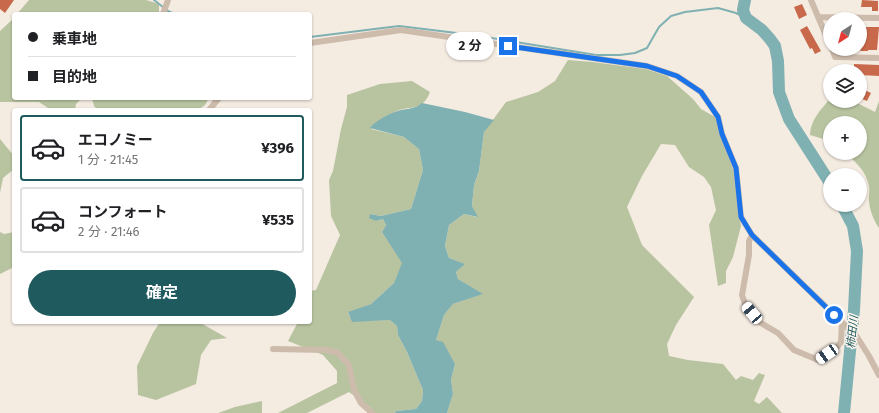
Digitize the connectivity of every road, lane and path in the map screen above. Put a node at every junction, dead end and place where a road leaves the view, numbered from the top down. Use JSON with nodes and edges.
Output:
{"nodes":[{"id":1,"x":811,"y":0,"type":"edge"},
{"id":2,"x":168,"y":2,"type":"edge"},
{"id":3,"x":164,"y":12,"type":"edge"},
{"id":4,"x":818,"y":17,"type":"junction"},
{"id":5,"x":879,"y":18,"type":"edge"},
{"id":6,"x":823,"y":29,"type":"edge"},
{"id":7,"x":312,"y":43,"type":"edge"},
{"id":8,"x":835,"y":56,"type":"edge"},
{"id":9,"x":879,"y":58,"type":"edge"},
{"id":10,"x":217,"y":100,"type":"edge"},
{"id":11,"x":211,"y":108,"type":"edge"},
{"id":12,"x":752,"y":235,"type":"junction"},
{"id":13,"x":844,"y":325,"type":"junction"},
{"id":14,"x":273,"y":349,"type":"dead end"},
{"id":15,"x":879,"y":375,"type":"edge"},
{"id":16,"x":372,"y":413,"type":"edge"}],
"edges":[{"from":1,"to":4,"type":"street"},
{"from":2,"to":3,"type":"street"},
{"from":4,"to":5,"type":"street"},
{"from":4,"to":6,"type":"street"},
{"from":7,"to":12,"type":"street"},
{"from":8,"to":9,"type":"street"},
{"from":10,"to":11,"type":"street"},
{"from":12,"to":13,"type":"street"},
{"from":12,"to":13,"type":"street"},
{"from":13,"to":15,"type":"street"},
{"from":14,"to":16,"type":"street"}]}
